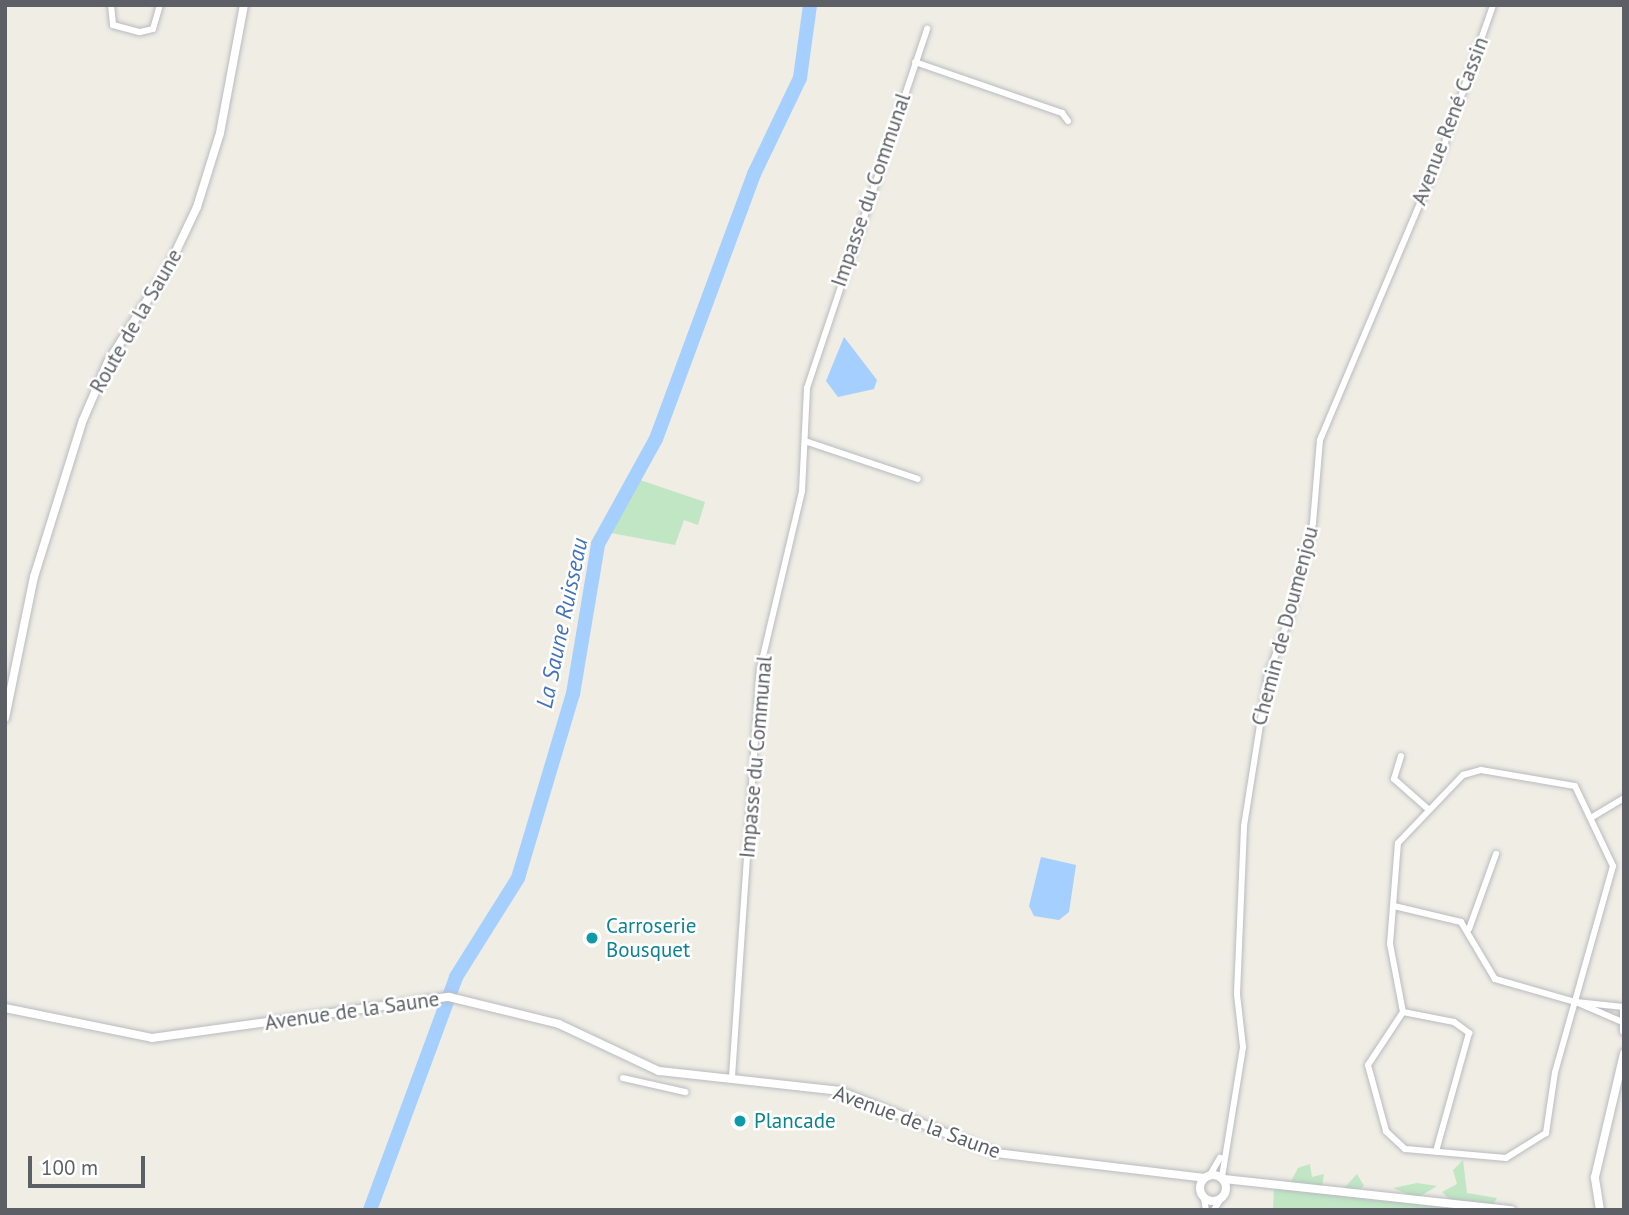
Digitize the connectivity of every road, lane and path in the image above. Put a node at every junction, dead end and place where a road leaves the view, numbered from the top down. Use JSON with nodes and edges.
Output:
{"nodes":[{"id":1,"x":110,"y":5,"type":"edge"},
{"id":2,"x":160,"y":5,"type":"edge"},
{"id":3,"x":244,"y":5,"type":"edge"},
{"id":4,"x":1493,"y":5,"type":"edge"},
{"id":5,"x":927,"y":29,"type":"dead end"},
{"id":6,"x":915,"y":62,"type":"junction"},
{"id":7,"x":1068,"y":121,"type":"dead end"},
{"id":8,"x":1406,"y":236,"type":"joint"},
{"id":9,"x":805,"y":441,"type":"junction"},
{"id":10,"x":918,"y":480,"type":"dead end"},
{"id":11,"x":5,"y":718,"type":"edge"},
{"id":12,"x":1401,"y":756,"type":"dead end"},
{"id":13,"x":1624,"y":798,"type":"edge"},
{"id":14,"x":1428,"y":809,"type":"junction"},
{"id":15,"x":1594,"y":816,"type":"junction"},
{"id":16,"x":1496,"y":854,"type":"dead end"},
{"id":17,"x":1394,"y":906,"type":"junction"},
{"id":18,"x":1469,"y":929,"type":"junction"},
{"id":19,"x":1576,"y":1002,"type":"junction"},
{"id":20,"x":5,"y":1008,"type":"edge"},
{"id":21,"x":1624,"y":1008,"type":"edge"},
{"id":22,"x":1403,"y":1013,"type":"junction"},
{"id":23,"x":1620,"y":1021,"type":"junction"},
{"id":24,"x":1624,"y":1031,"type":"edge"},
{"id":25,"x":1624,"y":1053,"type":"edge"},
{"id":26,"x":1624,"y":1070,"type":"edge"},
{"id":27,"x":659,"y":1071,"type":"junction"},
{"id":28,"x":732,"y":1077,"type":"junction"},
{"id":29,"x":623,"y":1078,"type":"dead end"},
{"id":30,"x":1618,"y":1082,"type":"junction"},
{"id":31,"x":655,"y":1086,"type":"junction"},
{"id":32,"x":685,"y":1092,"type":"dead end"},
{"id":33,"x":1436,"y":1151,"type":"junction"},
{"id":34,"x":1220,"y":1156,"type":"junction"},
{"id":35,"x":1597,"y":1167,"type":"junction"},
{"id":36,"x":1207,"y":1176,"type":"junction"},
{"id":37,"x":1177,"y":1177,"type":"junction"},
{"id":38,"x":1223,"y":1178,"type":"junction"},
{"id":39,"x":1253,"y":1183,"type":"junction"},
{"id":40,"x":1202,"y":1194,"type":"junction"},
{"id":41,"x":1223,"y":1197,"type":"junction"},
{"id":42,"x":1206,"y":1210,"type":"edge"},
{"id":43,"x":1214,"y":1210,"type":"edge"},
{"id":44,"x":1511,"y":1210,"type":"edge"},
{"id":45,"x":1600,"y":1210,"type":"edge"},
{"id":46,"x":1606,"y":1210,"type":"edge"}],
"edges":[{"from":1,"to":2,"type":"street"},
{"from":3,"to":11,"type":"street","name":"Route de la Saune"},
{"from":4,"to":8,"type":"street","name":"Avenue René Cassin"},
{"from":5,"to":6,"type":"street","name":"Impasse du Communal"},
{"from":6,"to":7,"type":"street"},
{"from":6,"to":9,"type":"street","name":"Impasse du Communal"},
{"from":8,"to":34,"type":"street","name":"Chemin de Doumenjou"},
{"from":9,"to":10,"type":"street"},
{"from":9,"to":28,"type":"street","name":"Impasse du Communal"},
{"from":12,"to":14,"type":"street"},
{"from":13,"to":15,"type":"street"},
{"from":14,"to":15,"type":"street"},
{"from":14,"to":17,"type":"street"},
{"from":15,"to":19,"type":"street"},
{"from":16,"to":18,"type":"street"},
{"from":17,"to":18,"type":"street"},
{"from":17,"to":22,"type":"street"},
{"from":18,"to":19,"type":"street"},
{"from":19,"to":21,"type":"street"},
{"from":19,"to":23,"type":"street"},
{"from":19,"to":33,"type":"street"},
{"from":20,"to":27,"type":"street","name":"Avenue de la Saune"},
{"from":21,"to":23,"type":"street"},
{"from":22,"to":33,"type":"street"},
{"from":22,"to":33,"type":"street"},
{"from":23,"to":24,"type":"street"},
{"from":25,"to":30,"type":"street"},
{"from":26,"to":30,"type":"street"},
{"from":27,"to":28,"type":"street","name":"Avenue de la Saune"},
{"from":27,"to":31,"type":"street"},
{"from":28,"to":37,"type":"street","name":"Avenue de la Saune"},
{"from":29,"to":31,"type":"street"},
{"from":30,"to":35,"type":"street"},
{"from":31,"to":32,"type":"street"},
{"from":34,"to":36,"type":"street"},
{"from":34,"to":38,"type":"street"},
{"from":35,"to":45,"type":"street"},
{"from":35,"to":46,"type":"street"},
{"from":36,"to":37,"type":"street","name":"Avenue de la Saune"},
{"from":36,"to":38,"type":"street","name":"Avenue de la Saune"},
{"from":36,"to":40,"type":"street"},
{"from":37,"to":40,"type":"street","name":"Avenue de la Saune"},
{"from":38,"to":39,"type":"street"},
{"from":38,"to":41,"type":"street"},
{"from":39,"to":41,"type":"street"},
{"from":39,"to":44,"type":"street"},
{"from":40,"to":41,"type":"street"},
{"from":40,"to":42,"type":"street"},
{"from":41,"to":43,"type":"street"}]}
